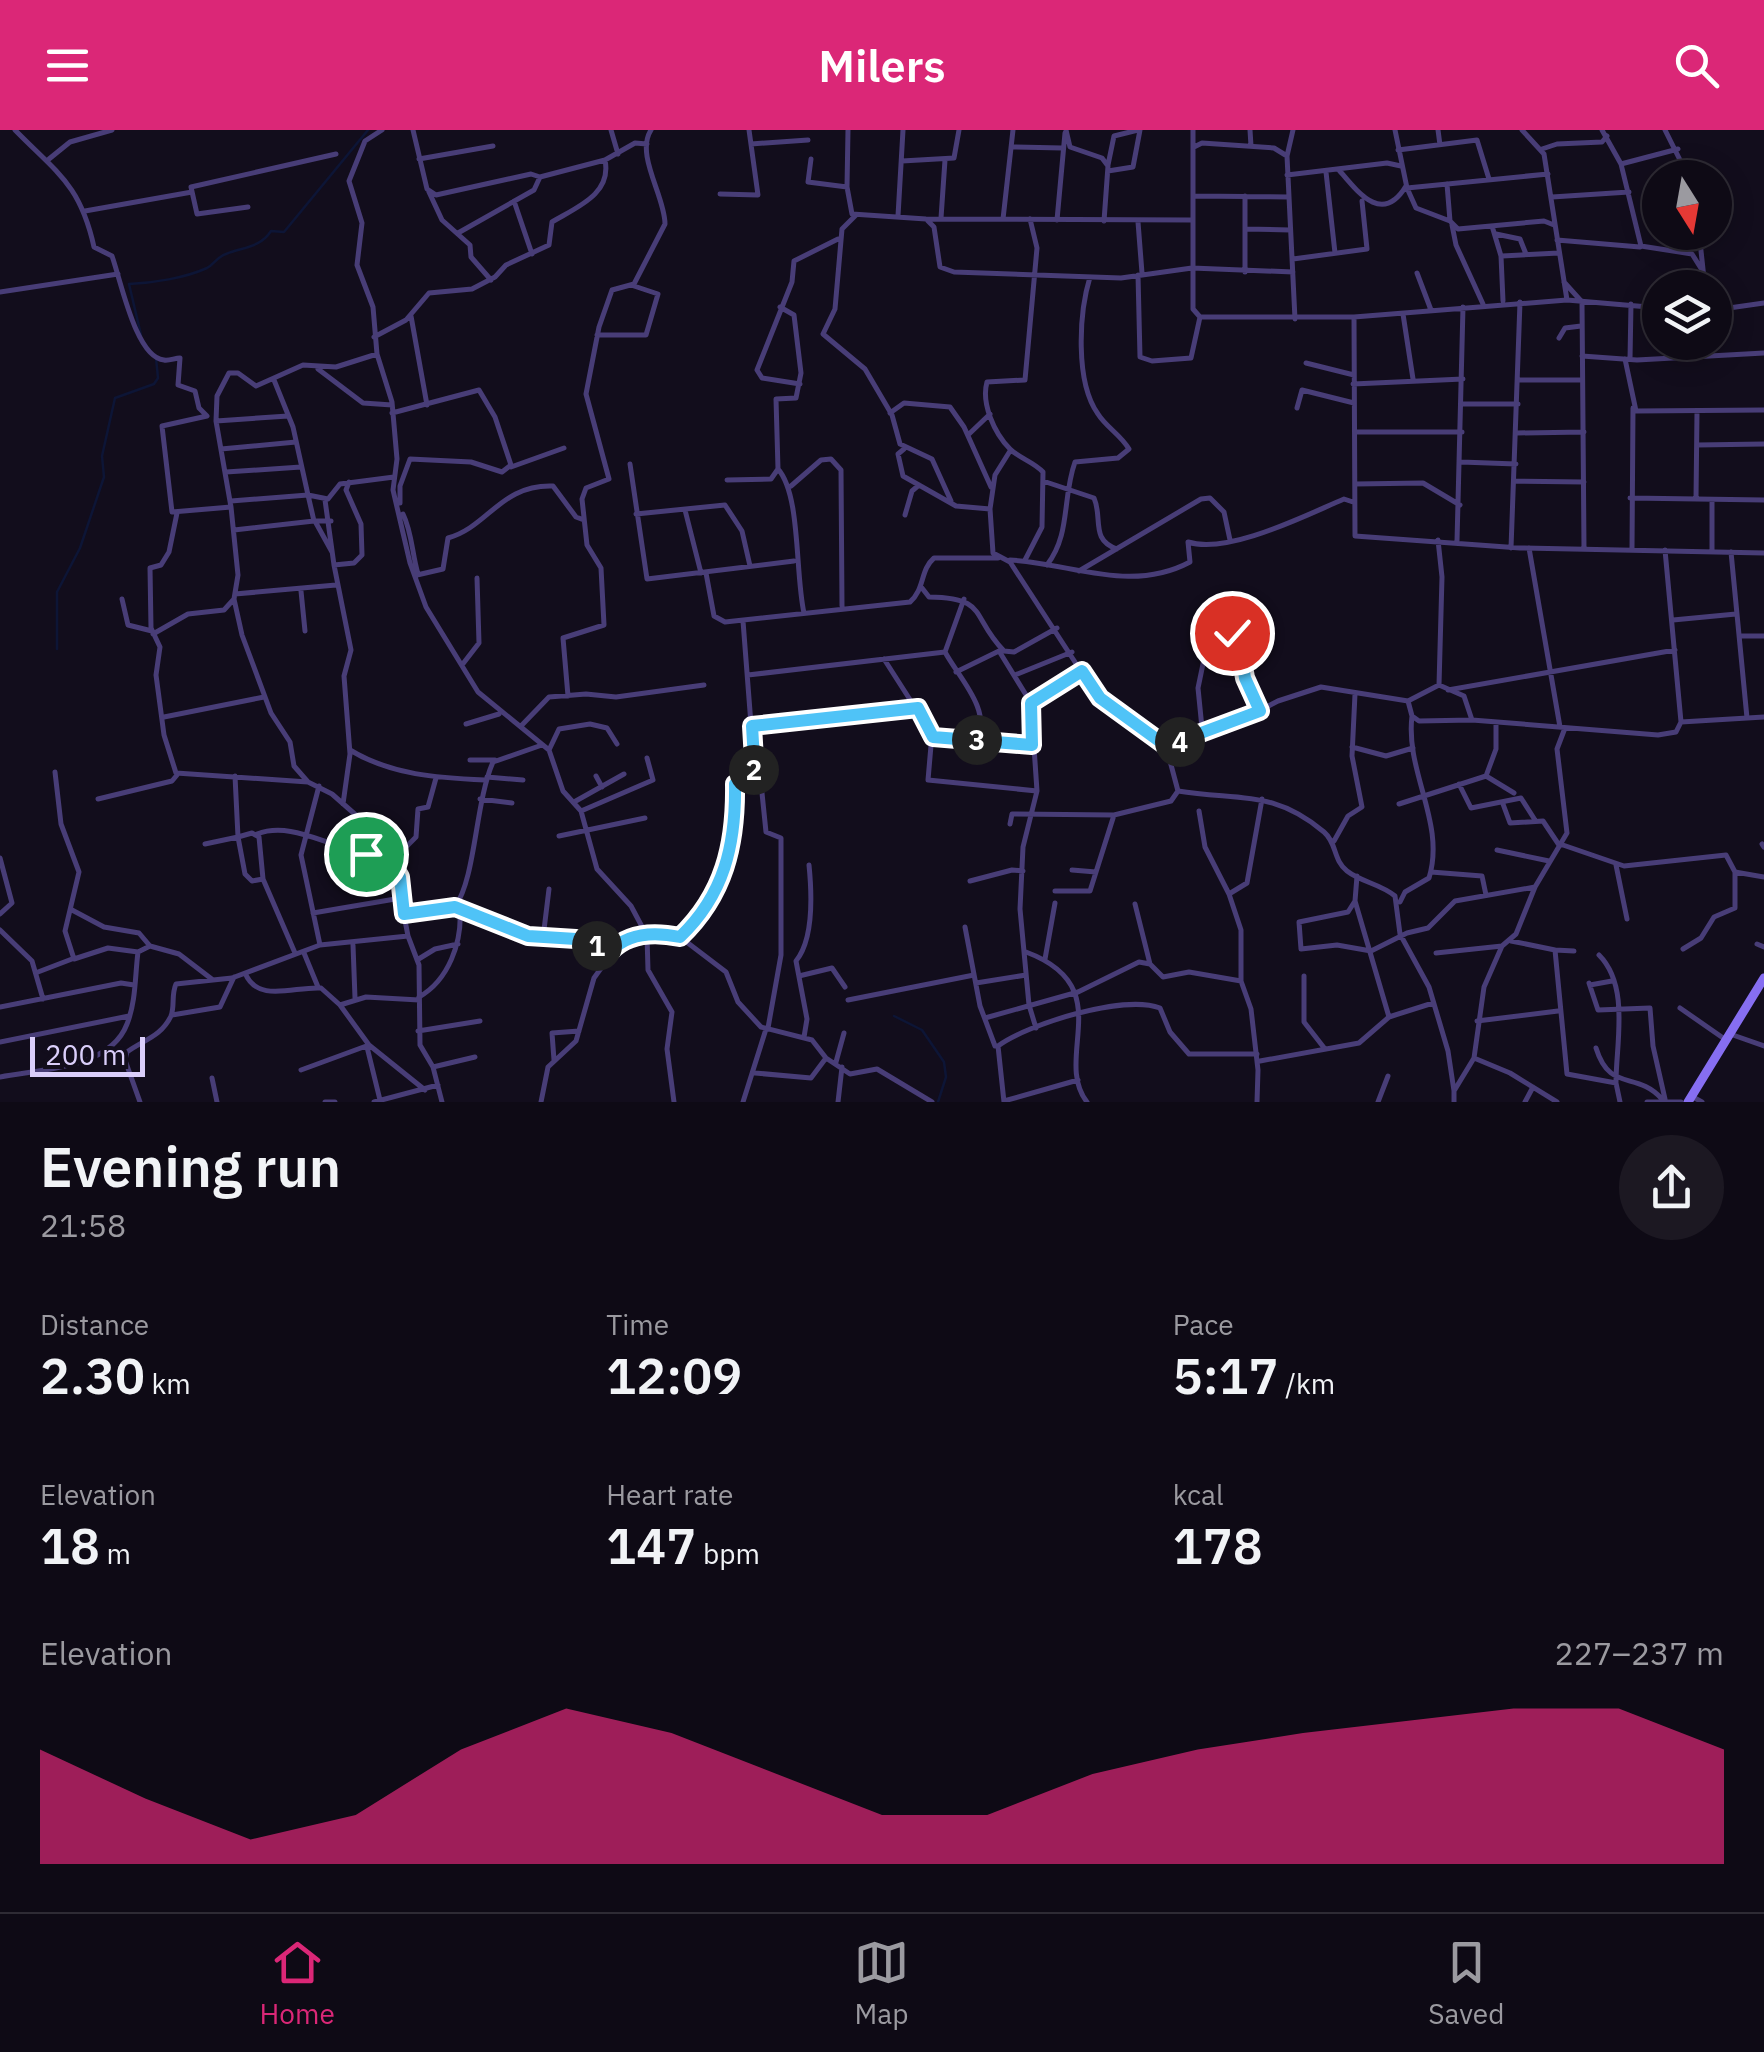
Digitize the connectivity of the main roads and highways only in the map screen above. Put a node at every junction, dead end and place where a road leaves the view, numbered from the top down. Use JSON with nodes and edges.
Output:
{"nodes":[{"id":1,"x":1764,"y":978,"type":"edge"},
{"id":2,"x":1687,"y":1100,"type":"edge"}],
"edges":[{"from":1,"to":2,"type":"main road"}]}
